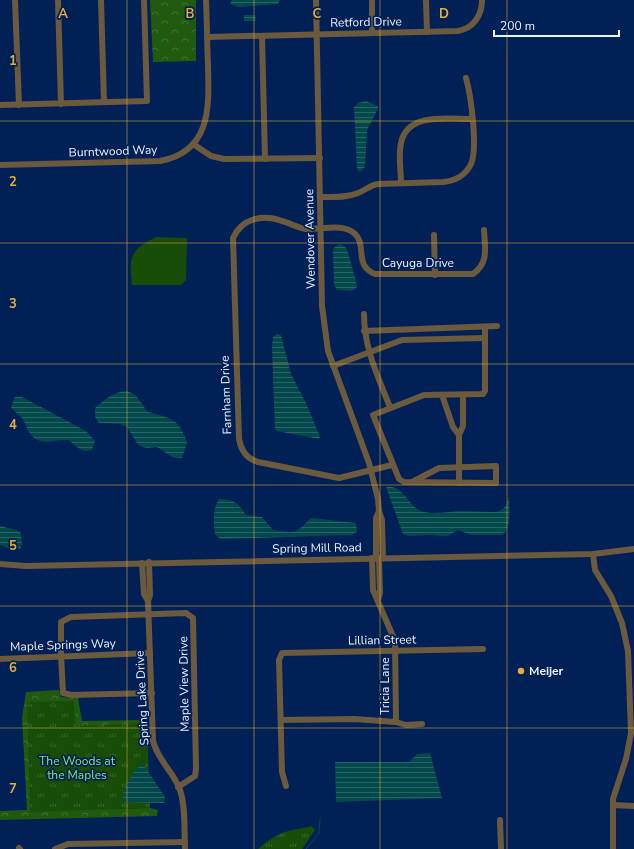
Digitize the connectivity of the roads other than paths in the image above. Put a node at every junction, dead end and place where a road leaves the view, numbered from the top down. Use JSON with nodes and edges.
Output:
{"nodes":[{"id":1,"x":16,"y":0,"type":"edge"},
{"id":2,"x":58,"y":0,"type":"edge"},
{"id":3,"x":101,"y":0,"type":"edge"},
{"id":4,"x":144,"y":0,"type":"edge"},
{"id":5,"x":206,"y":0,"type":"edge"},
{"id":6,"x":316,"y":0,"type":"edge"},
{"id":7,"x":372,"y":0,"type":"edge"},
{"id":8,"x":426,"y":0,"type":"edge"},
{"id":9,"x":482,"y":0,"type":"edge"},
{"id":10,"x":427,"y":32,"type":"junction"},
{"id":11,"x":372,"y":33,"type":"junction"},
{"id":12,"x":317,"y":34,"type":"junction"},
{"id":13,"x":262,"y":36,"type":"junction"},
{"id":14,"x":207,"y":37,"type":"junction"},
{"id":15,"x":466,"y":78,"type":"dead end"},
{"id":16,"x":104,"y":102,"type":"junction"},
{"id":17,"x":61,"y":104,"type":"junction"},
{"id":18,"x":19,"y":105,"type":"junction"},
{"id":19,"x":0,"y":106,"type":"edge"},
{"id":20,"x":472,"y":119,"type":"junction"},
{"id":21,"x":193,"y":144,"type":"junction"},
{"id":22,"x":320,"y":158,"type":"junction"},
{"id":23,"x":265,"y":159,"type":"junction"},
{"id":24,"x":0,"y":165,"type":"edge"},
{"id":25,"x":401,"y":183,"type":"junction"},
{"id":26,"x":320,"y":197,"type":"junction"},
{"id":27,"x":238,"y":228,"type":"joint"},
{"id":28,"x":321,"y":229,"type":"junction"},
{"id":29,"x":484,"y":230,"type":"dead end"},
{"id":30,"x":434,"y":235,"type":"dead end"},
{"id":31,"x":434,"y":274,"type":"junction"},
{"id":32,"x":364,"y":314,"type":"dead end"},
{"id":33,"x":484,"y":326,"type":"junction"},
{"id":34,"x":497,"y":326,"type":"dead end"},
{"id":35,"x":364,"y":331,"type":"junction"},
{"id":36,"x":485,"y":338,"type":"junction"},
{"id":37,"x":369,"y":352,"type":"junction"},
{"id":38,"x":333,"y":366,"type":"junction"},
{"id":39,"x":442,"y":395,"type":"junction"},
{"id":40,"x":463,"y":395,"type":"junction"},
{"id":41,"x":390,"y":407,"type":"junction"},
{"id":42,"x":459,"y":435,"type":"junction"},
{"id":43,"x":392,"y":465,"type":"junction"},
{"id":44,"x":458,"y":468,"type":"junction"},
{"id":45,"x":371,"y":470,"type":"junction"},
{"id":46,"x":412,"y":482,"type":"junction"},
{"id":47,"x":459,"y":483,"type":"junction"},
{"id":48,"x":634,"y":549,"type":"edge"},
{"id":49,"x":593,"y":554,"type":"junction"},
{"id":50,"x":377,"y":558,"type":"junction"},
{"id":51,"x":149,"y":562,"type":"junction"},
{"id":52,"x":142,"y":563,"type":"junction"},
{"id":53,"x":0,"y":564,"type":"edge"},
{"id":54,"x":148,"y":601,"type":"junction"},
{"id":55,"x":148,"y":615,"type":"junction"},
{"id":56,"x":483,"y":649,"type":"dead end"},
{"id":57,"x":396,"y":650,"type":"junction"},
{"id":58,"x":150,"y":653,"type":"junction"},
{"id":59,"x":61,"y":656,"type":"junction"},
{"id":60,"x":0,"y":659,"type":"edge"},
{"id":61,"x":152,"y":693,"type":"junction"},
{"id":62,"x":280,"y":720,"type":"junction"},
{"id":63,"x":396,"y":722,"type":"junction"},
{"id":64,"x":422,"y":724,"type":"dead end"},
{"id":65,"x":286,"y":786,"type":"dead end"},
{"id":66,"x":178,"y":787,"type":"junction"},
{"id":67,"x":613,"y":805,"type":"junction"},
{"id":68,"x":634,"y":806,"type":"edge"},
{"id":69,"x":500,"y":820,"type":"dead end"},
{"id":70,"x":185,"y":842,"type":"junction"},
{"id":71,"x":121,"y":846,"type":"edge"},
{"id":72,"x":55,"y":849,"type":"edge"},
{"id":73,"x":185,"y":849,"type":"edge"},
{"id":74,"x":501,"y":849,"type":"edge"},
{"id":75,"x":613,"y":849,"type":"edge"}],
"edges":[{"from":1,"to":18,"type":"street"},
{"from":2,"to":17,"type":"street"},
{"from":3,"to":16,"type":"street"},
{"from":4,"to":16,"type":"street"},
{"from":5,"to":14,"type":"street","name":"Burntwood Way"},
{"from":6,"to":12,"type":"street","name":"Wendover Avenue"},
{"from":7,"to":11,"type":"street"},
{"from":8,"to":10,"type":"street"},
{"from":9,"to":10,"type":"street","name":"Retford Drive"},
{"from":10,"to":11,"type":"street","name":"Retford Drive"},
{"from":11,"to":12,"type":"street","name":"Retford Drive"},
{"from":12,"to":13,"type":"street","name":"Retford Drive"},
{"from":12,"to":22,"type":"street","name":"Wendover Avenue"},
{"from":13,"to":14,"type":"street","name":"Retford Drive"},
{"from":13,"to":23,"type":"street"},
{"from":14,"to":21,"type":"street","name":"Burntwood Way"},
{"from":15,"to":20,"type":"street"},
{"from":16,"to":17,"type":"street"},
{"from":17,"to":18,"type":"street"},
{"from":18,"to":19,"type":"street"},
{"from":20,"to":25,"type":"street"},
{"from":20,"to":25,"type":"street"},
{"from":21,"to":23,"type":"street"},
{"from":21,"to":24,"type":"street","name":"Burntwood Way"},
{"from":22,"to":23,"type":"street"},
{"from":22,"to":26,"type":"street","name":"Wendover Avenue"},
{"from":25,"to":26,"type":"street"},
{"from":26,"to":28,"type":"street","name":"Wendover Avenue"},
{"from":27,"to":28,"type":"street","name":"Cayuga Drive"},
{"from":27,"to":45,"type":"street","name":"Farnham Drive"},
{"from":28,"to":31,"type":"street","name":"Cayuga Drive"},
{"from":28,"to":38,"type":"street","name":"Wendover Avenue"},
{"from":29,"to":31,"type":"street","name":"Cayuga Drive"},
{"from":30,"to":31,"type":"street"},
{"from":32,"to":35,"type":"street"},
{"from":33,"to":34,"type":"street"},
{"from":33,"to":35,"type":"street"},
{"from":33,"to":36,"type":"street"},
{"from":35,"to":37,"type":"street"},
{"from":36,"to":37,"type":"street"},
{"from":36,"to":40,"type":"street"},
{"from":37,"to":38,"type":"street"},
{"from":37,"to":41,"type":"street"},
{"from":38,"to":45,"type":"street","name":"Wendover Avenue"},
{"from":39,"to":40,"type":"street"},
{"from":39,"to":41,"type":"street"},
{"from":39,"to":42,"type":"street"},
{"from":40,"to":42,"type":"street"},
{"from":41,"to":43,"type":"street"},
{"from":42,"to":44,"type":"street"},
{"from":43,"to":45,"type":"street"},
{"from":43,"to":46,"type":"street"},
{"from":44,"to":46,"type":"street"},
{"from":44,"to":47,"type":"street"},
{"from":44,"to":47,"type":"street"},
{"from":45,"to":50,"type":"street","name":"Wendover Avenue"},
{"from":46,"to":47,"type":"street"},
{"from":48,"to":49,"type":"street","name":"Spring Mill Road"},
{"from":49,"to":50,"type":"street","name":"Spring Mill Road"},
{"from":49,"to":67,"type":"street"},
{"from":50,"to":51,"type":"street","name":"Spring Mill Road"},
{"from":50,"to":57,"type":"street","name":"Tricia Lane"},
{"from":51,"to":52,"type":"street","name":"Spring Mill Road"},
{"from":51,"to":54,"type":"street","name":"Spring Lake Drive"},
{"from":52,"to":53,"type":"street","name":"Spring Mill Road"},
{"from":52,"to":54,"type":"street"},
{"from":54,"to":55,"type":"street","name":"Spring Lake Drive"},
{"from":55,"to":58,"type":"street","name":"Spring Lake Drive"},
{"from":55,"to":59,"type":"street"},
{"from":55,"to":66,"type":"street","name":"Maple View Drive"},
{"from":56,"to":57,"type":"street","name":"Lillian Street"},
{"from":57,"to":62,"type":"street","name":"Lillian Street"},
{"from":57,"to":63,"type":"street","name":"Tricia Lane"},
{"from":58,"to":59,"type":"street","name":"Maple Springs Way"},
{"from":58,"to":61,"type":"street","name":"Spring Lake Drive"},
{"from":59,"to":60,"type":"street","name":"Maple Springs Way"},
{"from":59,"to":61,"type":"street"},
{"from":61,"to":66,"type":"street","name":"Spring Lake Drive"},
{"from":62,"to":63,"type":"street"},
{"from":62,"to":65,"type":"street"},
{"from":63,"to":64,"type":"street"},
{"from":66,"to":70,"type":"street","name":"Spring Lake Drive"},
{"from":67,"to":68,"type":"street"},
{"from":67,"to":75,"type":"street"},
{"from":69,"to":74,"type":"street"},
{"from":70,"to":71,"type":"street"},
{"from":70,"to":73,"type":"street","name":"Spring Lake Drive"},
{"from":71,"to":72,"type":"street"}]}
